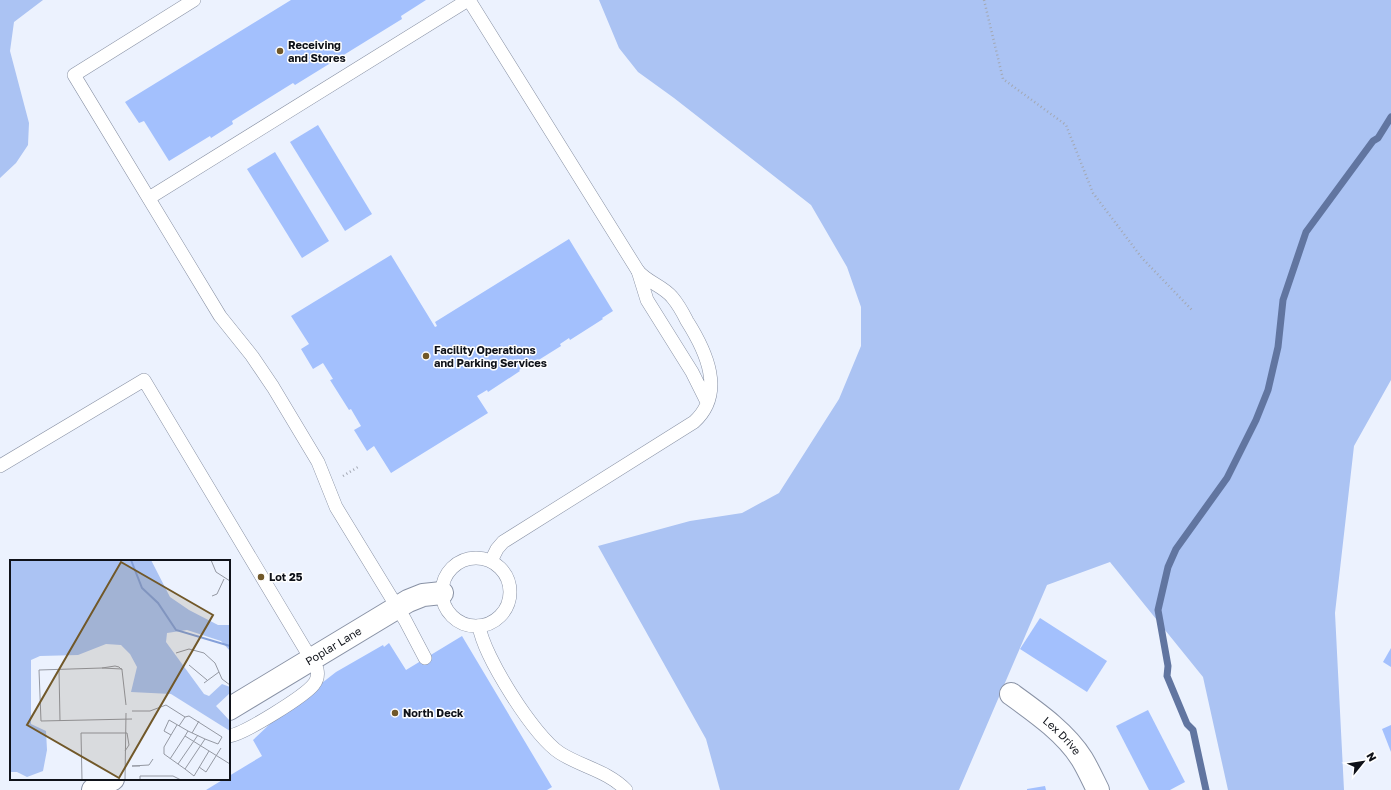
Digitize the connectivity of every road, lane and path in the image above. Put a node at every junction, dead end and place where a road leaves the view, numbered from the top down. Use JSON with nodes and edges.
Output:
{"nodes":[{"id":1,"x":194,"y":0,"type":"edge"},
{"id":2,"x":468,"y":0,"type":"edge"},
{"id":3,"x":984,"y":0,"type":"edge"},
{"id":4,"x":149,"y":198,"type":"junction"},
{"id":5,"x":638,"y":271,"type":"junction"},
{"id":6,"x":1192,"y":310,"type":"dead end"},
{"id":7,"x":707,"y":402,"type":"junction"},
{"id":8,"x":0,"y":466,"type":"edge"},
{"id":9,"x":358,"y":467,"type":"dead end"},
{"id":10,"x":343,"y":476,"type":"dead end"},
{"id":11,"x":491,"y":561,"type":"junction"},
{"id":12,"x":442,"y":593,"type":"junction"},
{"id":13,"x":397,"y":607,"type":"junction"},
{"id":14,"x":479,"y":626,"type":"junction"},
{"id":15,"x":424,"y":658,"type":"dead end"},
{"id":16,"x":312,"y":659,"type":"junction"},
{"id":17,"x":1011,"y":694,"type":"dead end"},
{"id":18,"x":230,"y":708,"type":"edge"},
{"id":19,"x":230,"y":736,"type":"edge"},
{"id":20,"x":626,"y":790,"type":"edge"},
{"id":21,"x":1098,"y":790,"type":"edge"}],
"edges":[{"from":1,"to":4,"type":"lane"},
{"from":2,"to":4,"type":"lane"},
{"from":2,"to":5,"type":"lane"},
{"from":3,"to":6,"type":"path"},
{"from":4,"to":13,"type":"lane"},
{"from":5,"to":7,"type":"lane"},
{"from":5,"to":7,"type":"lane"},
{"from":7,"to":11,"type":"lane"},
{"from":8,"to":16,"type":"lane"},
{"from":9,"to":10,"type":"path"},
{"from":11,"to":12,"type":"lane"},
{"from":11,"to":14,"type":"lane"},
{"from":12,"to":13,"type":"street","name":"Poplar Lane"},
{"from":12,"to":14,"type":"lane"},
{"from":13,"to":15,"type":"lane"},
{"from":13,"to":16,"type":"street","name":"Poplar Lane"},
{"from":14,"to":20,"type":"lane"},
{"from":16,"to":18,"type":"street","name":"Poplar Lane"},
{"from":16,"to":19,"type":"lane"},
{"from":17,"to":21,"type":"street","name":"Lex Drive"}]}
